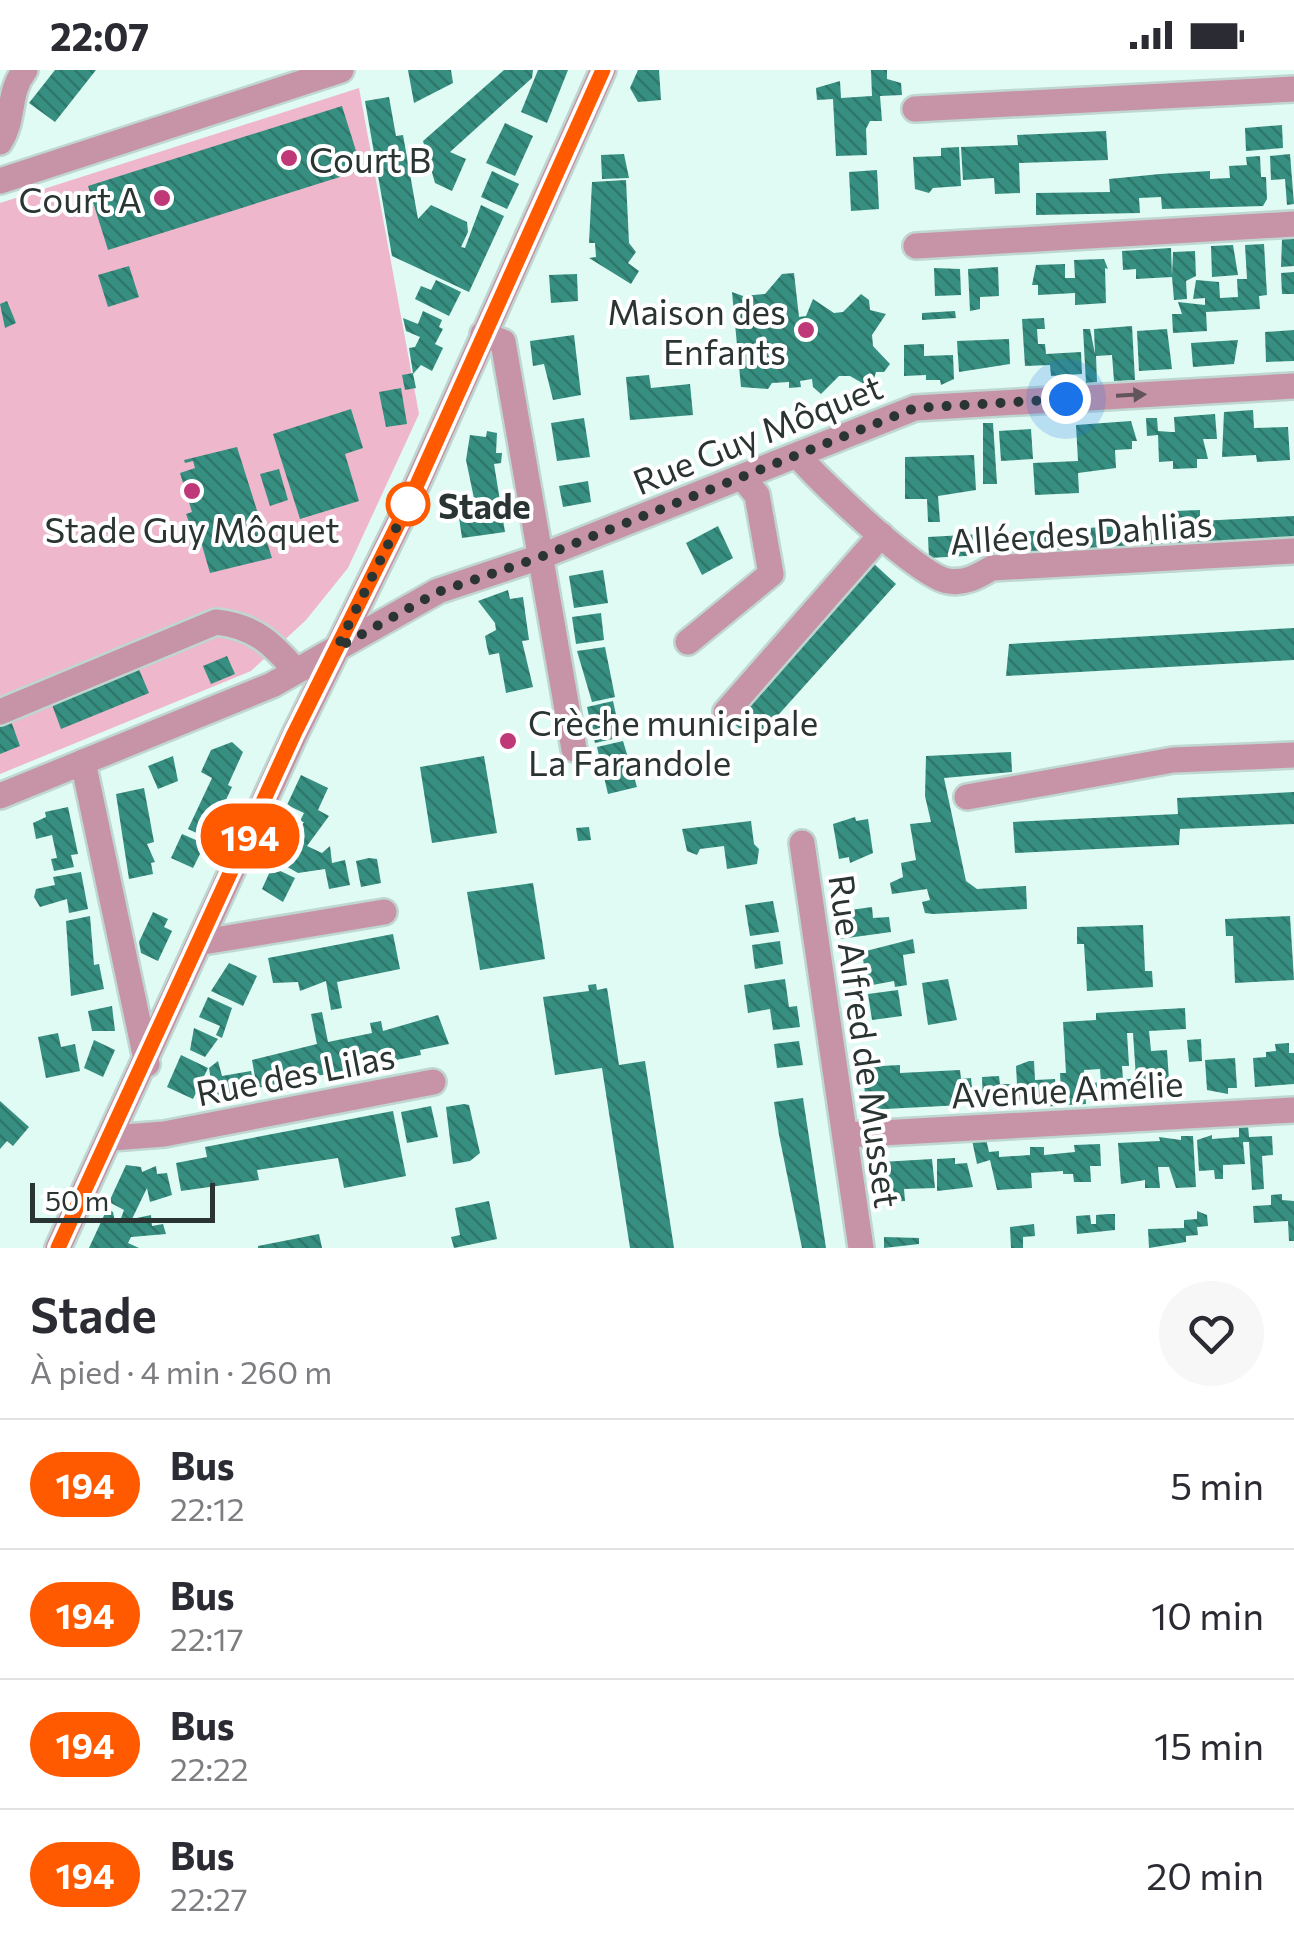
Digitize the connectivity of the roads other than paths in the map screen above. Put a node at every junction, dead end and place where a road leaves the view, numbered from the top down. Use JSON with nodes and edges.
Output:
{"nodes":[{"id":1,"x":24,"y":70,"type":"edge"},
{"id":2,"x":341,"y":70,"type":"edge"},
{"id":3,"x":603,"y":70,"type":"edge"},
{"id":4,"x":1294,"y":89,"type":"edge"},
{"id":5,"x":915,"y":109,"type":"dead end"},
{"id":6,"x":0,"y":142,"type":"edge"},
{"id":7,"x":1,"y":177,"type":"edge"},
{"id":8,"x":1294,"y":224,"type":"edge"},
{"id":9,"x":916,"y":246,"type":"dead end"},
{"id":10,"x":484,"y":334,"type":"junction"},
{"id":11,"x":1294,"y":386,"type":"edge"},
{"id":12,"x":798,"y":456,"type":"junction"},
{"id":13,"x":743,"y":478,"type":"junction"},
{"id":14,"x":882,"y":535,"type":"junction"},
{"id":15,"x":1294,"y":551,"type":"edge"},
{"id":16,"x":538,"y":558,"type":"junction"},
{"id":17,"x":688,"y":642,"type":"dead end"},
{"id":18,"x":337,"y":648,"type":"junction"},
{"id":19,"x":296,"y":671,"type":"junction"},
{"id":20,"x":0,"y":712,"type":"edge"},
{"id":21,"x":726,"y":712,"type":"dead end"},
{"id":22,"x":574,"y":749,"type":"dead end"},
{"id":23,"x":1294,"y":754,"type":"edge"},
{"id":24,"x":83,"y":762,"type":"junction"},
{"id":25,"x":0,"y":796,"type":"edge"},
{"id":26,"x":967,"y":797,"type":"dead end"},
{"id":27,"x":802,"y":843,"type":"dead end"},
{"id":28,"x":384,"y":912,"type":"dead end"},
{"id":29,"x":203,"y":942,"type":"junction"},
{"id":30,"x":146,"y":1064,"type":"junction"},
{"id":31,"x":433,"y":1082,"type":"dead end"},
{"id":32,"x":1294,"y":1110,"type":"edge"},
{"id":33,"x":845,"y":1135,"type":"junction"},
{"id":34,"x":112,"y":1138,"type":"junction"},
{"id":35,"x":58,"y":1248,"type":"edge"},
{"id":36,"x":861,"y":1248,"type":"edge"}],
"edges":[{"from":1,"to":6,"type":"street"},
{"from":2,"to":7,"type":"street"},
{"from":3,"to":10,"type":"street"},
{"from":4,"to":5,"type":"street"},
{"from":8,"to":9,"type":"street"},
{"from":10,"to":16,"type":"street"},
{"from":10,"to":18,"type":"street"},
{"from":12,"to":11,"type":"street","name":"Rue Guy Môquet","one_way":true},
{"from":12,"to":13,"type":"street","name":"Rue Guy Môquet"},
{"from":12,"to":14,"type":"street","name":"Allée des Dahlias"},
{"from":13,"to":16,"type":"street","name":"Rue Guy Môquet"},
{"from":13,"to":17,"type":"street"},
{"from":14,"to":15,"type":"street","name":"Allée des Dahlias"},
{"from":14,"to":21,"type":"street"},
{"from":16,"to":18,"type":"street","name":"Rue Guy Môquet"},
{"from":16,"to":22,"type":"street"},
{"from":18,"to":19,"type":"street","name":"Rue Guy Môquet"},
{"from":18,"to":29,"type":"street"},
{"from":19,"to":20,"type":"street"},
{"from":19,"to":24,"type":"street","name":"Rue Guy Môquet"},
{"from":23,"to":26,"type":"street"},
{"from":24,"to":25,"type":"street","name":"Rue Guy Môquet"},
{"from":24,"to":30,"type":"street"},
{"from":27,"to":33,"type":"street","name":"Rue Alfred de Musset"},
{"from":28,"to":29,"type":"street"},
{"from":29,"to":30,"type":"street"},
{"from":30,"to":34,"type":"street"},
{"from":31,"to":34,"type":"street","name":"Rue des Lilas"},
{"from":32,"to":33,"type":"street","name":"Avenue Amélie"},
{"from":33,"to":36,"type":"street","name":"Rue Alfred de Musset"},
{"from":34,"to":35,"type":"street"}]}
